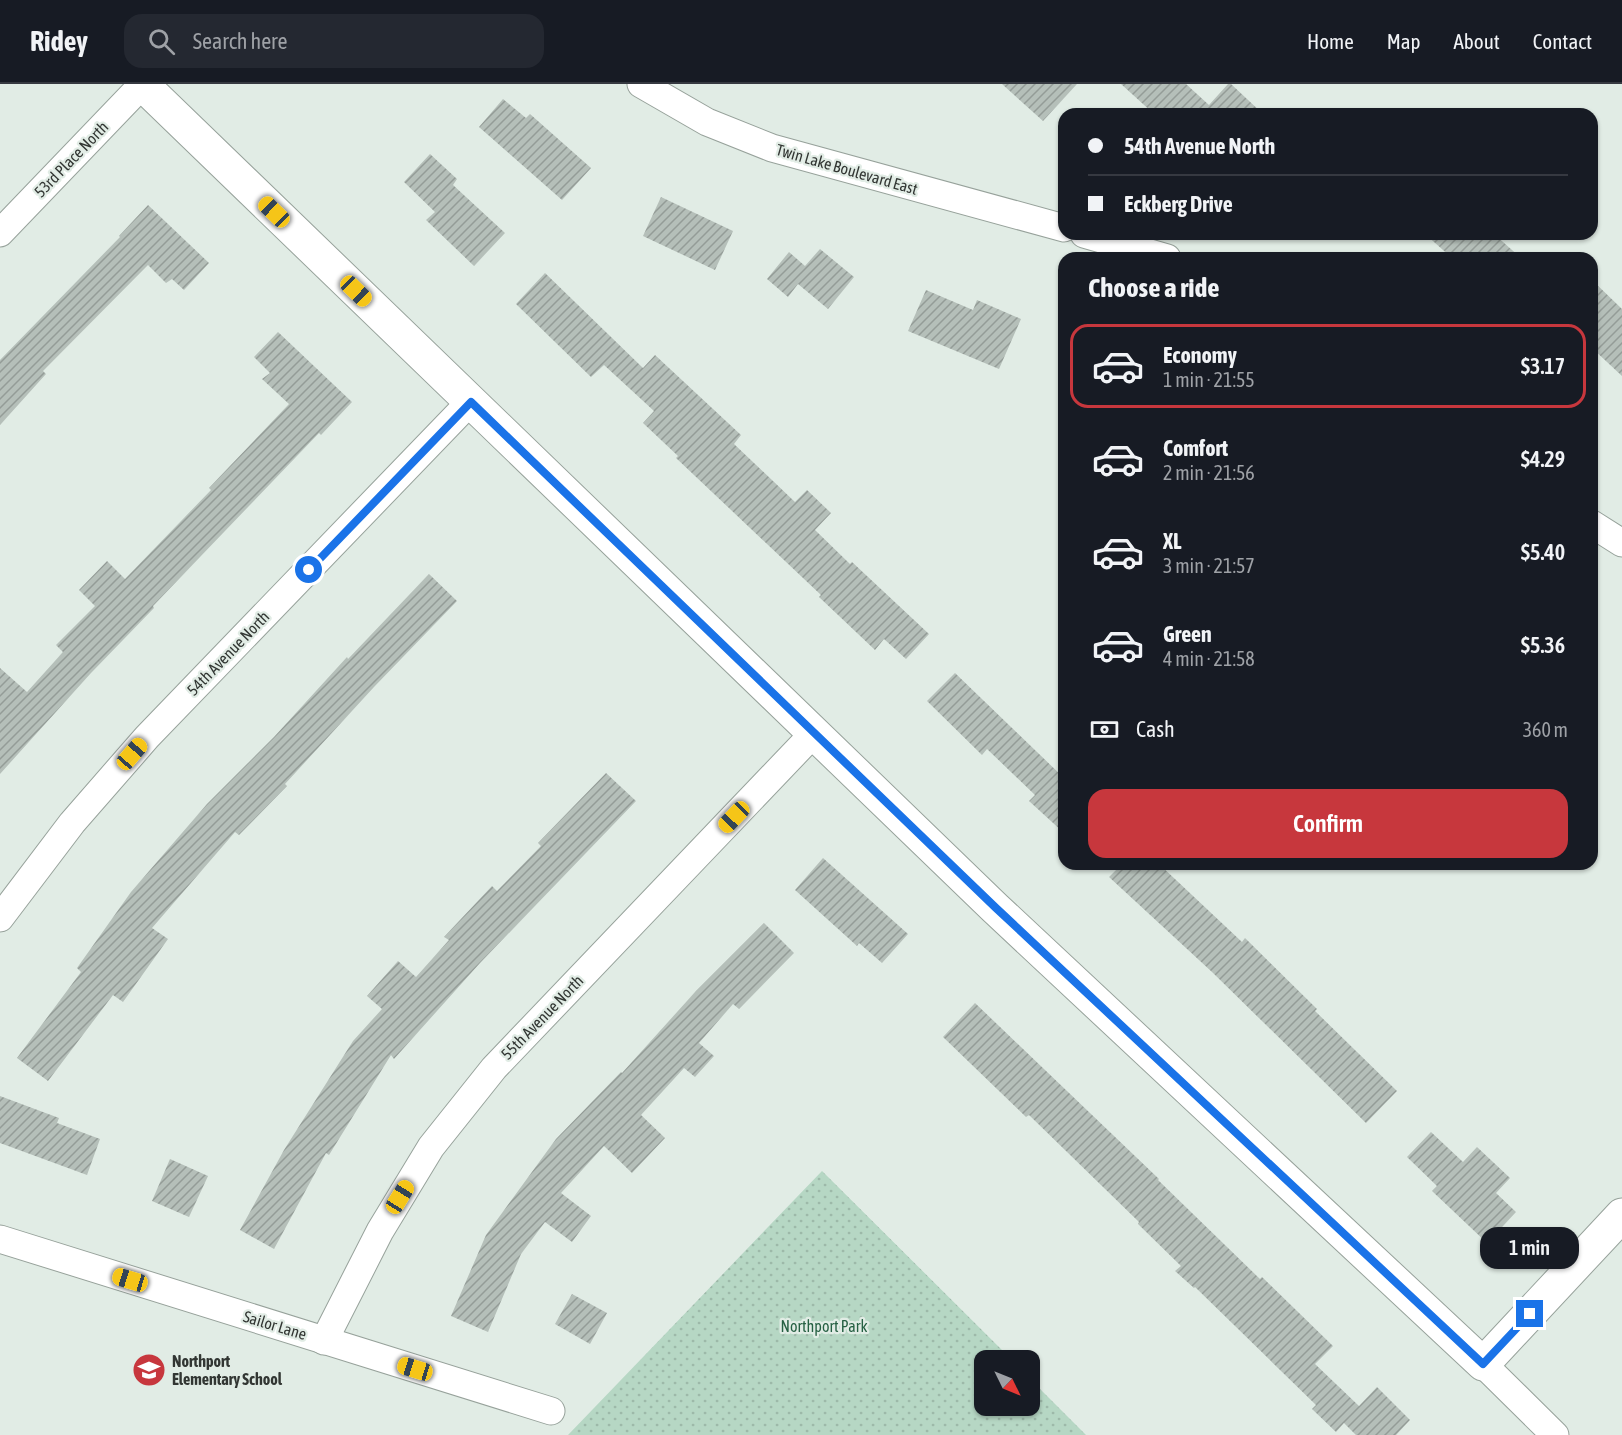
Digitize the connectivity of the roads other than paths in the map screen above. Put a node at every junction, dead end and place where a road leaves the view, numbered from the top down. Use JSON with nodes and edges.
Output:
{"nodes":[{"id":1,"x":142,"y":84,"type":"edge"},
{"id":2,"x":641,"y":84,"type":"edge"},
{"id":3,"x":1058,"y":226,"type":"edge"},
{"id":4,"x":0,"y":233,"type":"edge"},
{"id":5,"x":1105,"y":240,"type":"edge"},
{"id":6,"x":1146,"y":252,"type":"edge"},
{"id":7,"x":471,"y":402,"type":"junction"},
{"id":8,"x":1598,"y":528,"type":"edge"},
{"id":9,"x":1622,"y":543,"type":"edge"},
{"id":10,"x":814,"y":734,"type":"junction"},
{"id":11,"x":0,"y":918,"type":"edge"},
{"id":12,"x":1622,"y":1215,"type":"edge"},
{"id":13,"x":0,"y":1239,"type":"edge"},
{"id":14,"x":324,"y":1341,"type":"junction"},
{"id":15,"x":1483,"y":1364,"type":"junction"},
{"id":16,"x":550,"y":1411,"type":"dead end"},
{"id":17,"x":1555,"y":1435,"type":"edge"}],
"edges":[{"from":1,"to":4,"type":"street","name":"53rd Place North"},
{"from":1,"to":7,"type":"street"},
{"from":2,"to":3,"type":"street","name":"Twin Lake Boulevard East"},
{"from":5,"to":6,"type":"street"},
{"from":7,"to":10,"type":"street"},
{"from":7,"to":11,"type":"street","name":"54th Avenue North"},
{"from":8,"to":9,"type":"street"},
{"from":10,"to":14,"type":"street","name":"55th Avenue North"},
{"from":10,"to":15,"type":"street"},
{"from":12,"to":15,"type":"street"},
{"from":13,"to":14,"type":"street","name":"Sailor Lane"},
{"from":14,"to":16,"type":"street","name":"Sailor Lane"},
{"from":15,"to":17,"type":"street"}]}
